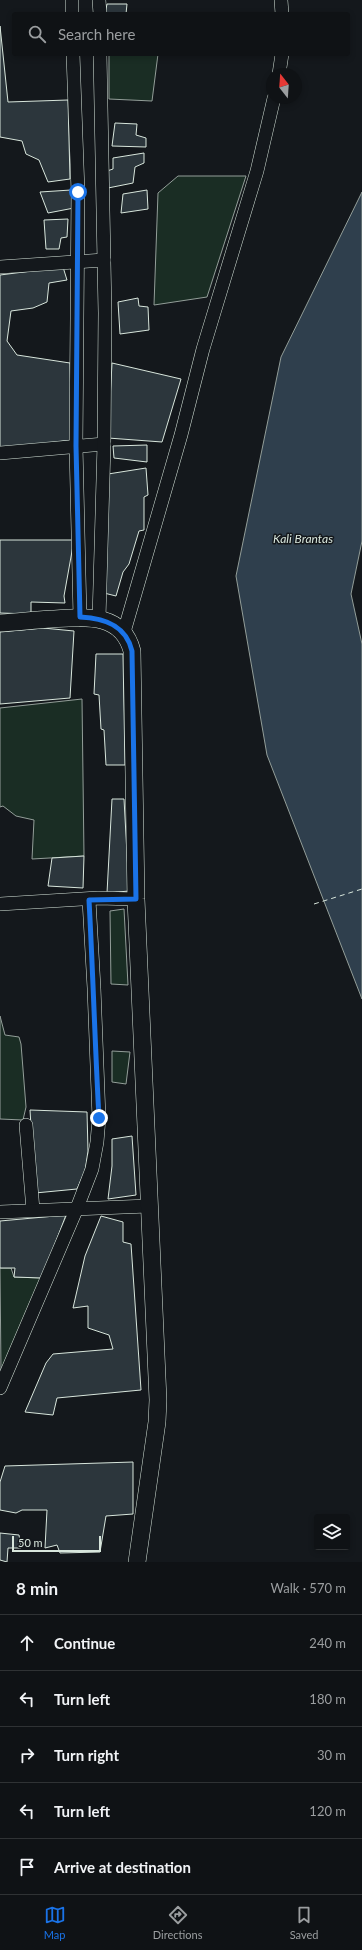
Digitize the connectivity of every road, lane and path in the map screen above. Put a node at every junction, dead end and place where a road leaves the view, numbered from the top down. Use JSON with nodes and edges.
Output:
{"nodes":[{"id":1,"x":72,"y":0,"type":"edge"},
{"id":2,"x":100,"y":0,"type":"edge"},
{"id":3,"x":281,"y":0,"type":"edge"},
{"id":4,"x":72,"y":12,"type":"edge"},
{"id":5,"x":100,"y":12,"type":"edge"},
{"id":6,"x":282,"y":12,"type":"edge"},
{"id":7,"x":73,"y":56,"type":"edge"},
{"id":8,"x":100,"y":56,"type":"edge"},
{"id":9,"x":282,"y":56,"type":"edge"},
{"id":10,"x":280,"y":68,"type":"edge"},
{"id":11,"x":273,"y":104,"type":"edge"},
{"id":12,"x":104,"y":260,"type":"junction"},
{"id":13,"x":76,"y":261,"type":"junction"},
{"id":14,"x":0,"y":267,"type":"edge"},
{"id":15,"x":104,"y":444,"type":"junction"},
{"id":16,"x":82,"y":445,"type":"junction"},
{"id":17,"x":0,"y":454,"type":"edge"},
{"id":18,"x":90,"y":618,"type":"junction"},
{"id":19,"x":0,"y":623,"type":"edge"},
{"id":20,"x":124,"y":632,"type":"junction"},
{"id":21,"x":94,"y":899,"type":"junction"},
{"id":22,"x":136,"y":899,"type":"junction"},
{"id":23,"x":0,"y":904,"type":"edge"},
{"id":24,"x":26,"y":1125,"type":"dead end"},
{"id":25,"x":148,"y":1206,"type":"junction"},
{"id":26,"x":77,"y":1208,"type":"junction"},
{"id":27,"x":33,"y":1210,"type":"junction"},
{"id":28,"x":0,"y":1212,"type":"edge"},
{"id":29,"x":0,"y":1388,"type":"edge"},
{"id":30,"x":137,"y":1562,"type":"edge"}],
"edges":[{"from":1,"to":4,"type":"street"},
{"from":2,"to":5,"type":"street"},
{"from":3,"to":6,"type":"street"},
{"from":7,"to":13,"type":"street"},
{"from":8,"to":12,"type":"street"},
{"from":9,"to":10,"type":"street"},
{"from":11,"to":20,"type":"street"},
{"from":12,"to":13,"type":"street"},
{"from":12,"to":15,"type":"street"},
{"from":13,"to":14,"type":"street"},
{"from":13,"to":16,"type":"street"},
{"from":15,"to":16,"type":"street"},
{"from":15,"to":18,"type":"street"},
{"from":16,"to":17,"type":"street"},
{"from":16,"to":18,"type":"street"},
{"from":18,"to":19,"type":"main road"},
{"from":18,"to":20,"type":"main road"},
{"from":20,"to":22,"type":"main road"},
{"from":21,"to":22,"type":"street"},
{"from":21,"to":23,"type":"street"},
{"from":21,"to":26,"type":"street"},
{"from":22,"to":25,"type":"main road"},
{"from":24,"to":27,"type":"street"},
{"from":25,"to":26,"type":"street"},
{"from":25,"to":30,"type":"main road"},
{"from":26,"to":27,"type":"street"},
{"from":26,"to":29,"type":"street"},
{"from":27,"to":28,"type":"street"}]}
